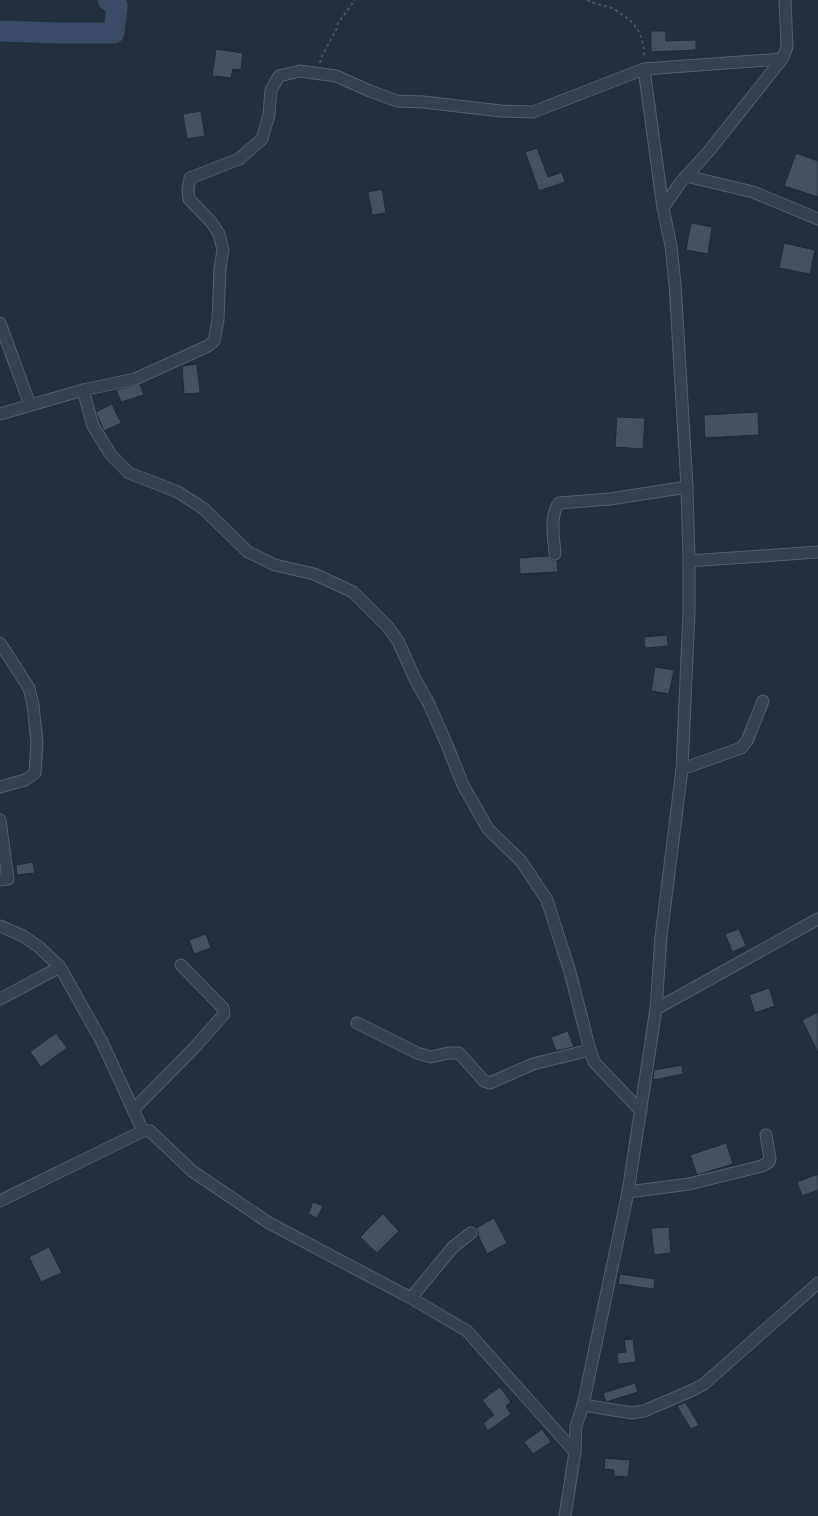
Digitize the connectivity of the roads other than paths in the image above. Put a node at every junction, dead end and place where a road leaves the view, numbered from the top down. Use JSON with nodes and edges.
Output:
{"nodes":[{"id":1,"x":785,"y":0,"type":"edge"},
{"id":2,"x":782,"y":59,"type":"junction"},
{"id":3,"x":644,"y":68,"type":"junction"},
{"id":4,"x":686,"y":176,"type":"junction"},
{"id":5,"x":663,"y":208,"type":"junction"},
{"id":6,"x":818,"y":219,"type":"edge"},
{"id":7,"x":0,"y":323,"type":"edge"},
{"id":8,"x":83,"y":390,"type":"junction"},
{"id":9,"x":30,"y":405,"type":"junction"},
{"id":10,"x":0,"y":414,"type":"edge"},
{"id":11,"x":687,"y":487,"type":"junction"},
{"id":12,"x":818,"y":552,"type":"edge"},
{"id":13,"x":554,"y":554,"type":"dead end"},
{"id":14,"x":689,"y":561,"type":"junction"},
{"id":15,"x":0,"y":644,"type":"edge"},
{"id":16,"x":763,"y":701,"type":"dead end"},
{"id":17,"x":682,"y":769,"type":"junction"},
{"id":18,"x":0,"y":787,"type":"edge"},
{"id":19,"x":0,"y":820,"type":"edge"},
{"id":20,"x":0,"y":880,"type":"edge"},
{"id":21,"x":818,"y":919,"type":"edge"},
{"id":22,"x":0,"y":926,"type":"edge"},
{"id":23,"x":181,"y":965,"type":"dead end"},
{"id":24,"x":60,"y":967,"type":"junction"},
{"id":25,"x":0,"y":999,"type":"edge"},
{"id":26,"x":656,"y":1009,"type":"junction"},
{"id":27,"x":357,"y":1024,"type":"dead end"},
{"id":28,"x":590,"y":1050,"type":"junction"},
{"id":29,"x":133,"y":1110,"type":"junction"},
{"id":30,"x":641,"y":1111,"type":"junction"},
{"id":31,"x":143,"y":1131,"type":"junction"},
{"id":32,"x":766,"y":1136,"type":"dead end"},
{"id":33,"x":628,"y":1192,"type":"junction"},
{"id":34,"x":0,"y":1200,"type":"edge"},
{"id":35,"x":471,"y":1233,"type":"dead end"},
{"id":36,"x":818,"y":1284,"type":"edge"},
{"id":37,"x":411,"y":1298,"type":"junction"},
{"id":38,"x":583,"y":1405,"type":"junction"},
{"id":39,"x":575,"y":1452,"type":"junction"},
{"id":40,"x":565,"y":1516,"type":"edge"}],
"edges":[{"from":1,"to":2,"type":"street"},
{"from":2,"to":3,"type":"street"},
{"from":2,"to":4,"type":"street"},
{"from":3,"to":5,"type":"street"},
{"from":3,"to":8,"type":"street"},
{"from":4,"to":5,"type":"street"},
{"from":4,"to":6,"type":"street"},
{"from":5,"to":11,"type":"street"},
{"from":7,"to":9,"type":"street"},
{"from":8,"to":9,"type":"street"},
{"from":8,"to":28,"type":"street"},
{"from":9,"to":10,"type":"street"},
{"from":11,"to":13,"type":"street"},
{"from":11,"to":14,"type":"street"},
{"from":12,"to":14,"type":"street"},
{"from":14,"to":17,"type":"street"},
{"from":15,"to":18,"type":"street"},
{"from":16,"to":17,"type":"street"},
{"from":17,"to":26,"type":"street"},
{"from":19,"to":20,"type":"street"},
{"from":21,"to":26,"type":"street"},
{"from":22,"to":24,"type":"street"},
{"from":23,"to":29,"type":"street"},
{"from":24,"to":25,"type":"street"},
{"from":24,"to":29,"type":"street"},
{"from":26,"to":30,"type":"street"},
{"from":27,"to":28,"type":"street"},
{"from":28,"to":30,"type":"street"},
{"from":29,"to":31,"type":"street"},
{"from":30,"to":33,"type":"street"},
{"from":31,"to":34,"type":"street"},
{"from":31,"to":37,"type":"street"},
{"from":32,"to":33,"type":"street"},
{"from":33,"to":38,"type":"street"},
{"from":35,"to":37,"type":"street"},
{"from":36,"to":38,"type":"street"},
{"from":37,"to":39,"type":"street"},
{"from":38,"to":39,"type":"street"},
{"from":39,"to":40,"type":"street"}]}
